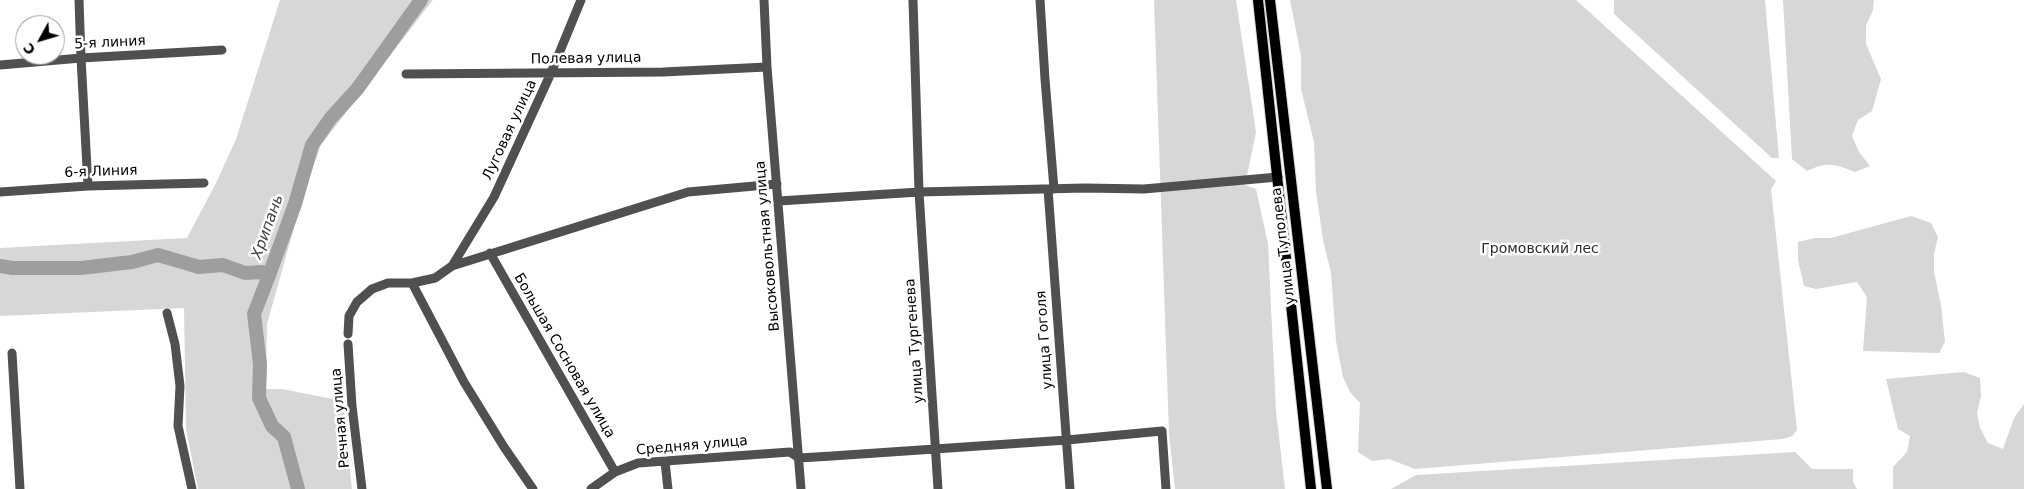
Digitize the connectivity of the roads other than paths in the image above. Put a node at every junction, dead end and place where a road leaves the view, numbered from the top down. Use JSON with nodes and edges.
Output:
{"nodes":[{"id":1,"x":79,"y":0,"type":"edge"},
{"id":2,"x":581,"y":0,"type":"edge"},
{"id":3,"x":764,"y":0,"type":"edge"},
{"id":4,"x":913,"y":0,"type":"edge"},
{"id":5,"x":1040,"y":0,"type":"edge"},
{"id":6,"x":1258,"y":0,"type":"edge"},
{"id":7,"x":1270,"y":0,"type":"edge"},
{"id":8,"x":222,"y":50,"type":"dead end"},
{"id":9,"x":80,"y":58,"type":"junction"},
{"id":10,"x":0,"y":65,"type":"edge"},
{"id":11,"x":767,"y":67,"type":"junction"},
{"id":12,"x":551,"y":73,"type":"junction"},
{"id":13,"x":406,"y":74,"type":"dead end"},
{"id":14,"x":1278,"y":177,"type":"junction"},
{"id":15,"x":204,"y":183,"type":"dead end"},
{"id":16,"x":777,"y":184,"type":"junction"},
{"id":17,"x":88,"y":186,"type":"junction"},
{"id":18,"x":1051,"y":189,"type":"junction"},
{"id":19,"x":0,"y":192,"type":"edge"},
{"id":20,"x":919,"y":192,"type":"junction"},
{"id":21,"x":779,"y":201,"type":"junction"},
{"id":22,"x":490,"y":253,"type":"junction"},
{"id":23,"x":452,"y":266,"type":"junction"},
{"id":24,"x":412,"y":283,"type":"junction"},
{"id":25,"x":167,"y":313,"type":"dead end"},
{"id":26,"x":348,"y":334,"type":"dead end"},
{"id":27,"x":348,"y":344,"type":"dead end"},
{"id":28,"x":12,"y":353,"type":"dead end"},
{"id":29,"x":1066,"y":440,"type":"junction"},
{"id":30,"x":936,"y":449,"type":"junction"},
{"id":31,"x":799,"y":458,"type":"junction"},
{"id":32,"x":665,"y":462,"type":"junction"},
{"id":33,"x":614,"y":472,"type":"junction"},
{"id":34,"x":20,"y":489,"type":"edge"},
{"id":35,"x":192,"y":489,"type":"edge"},
{"id":36,"x":362,"y":489,"type":"edge"},
{"id":37,"x":533,"y":489,"type":"edge"},
{"id":38,"x":591,"y":489,"type":"edge"},
{"id":39,"x":668,"y":489,"type":"edge"},
{"id":40,"x":801,"y":489,"type":"edge"},
{"id":41,"x":938,"y":489,"type":"edge"},
{"id":42,"x":1070,"y":489,"type":"edge"},
{"id":43,"x":1166,"y":489,"type":"edge"},
{"id":44,"x":1311,"y":489,"type":"edge"},
{"id":45,"x":1327,"y":489,"type":"edge"}],
"edges":[{"from":1,"to":9,"type":"street"},
{"from":2,"to":12,"type":"street","name":"Луговая улица"},
{"from":3,"to":11,"type":"street","name":"Высоковольтная улица"},
{"from":4,"to":20,"type":"street","name":"улица Тургенева"},
{"from":5,"to":18,"type":"street","name":"улица Гоголя"},
{"from":6,"to":14,"type":"main road","name":"улица Туполева"},
{"from":7,"to":45,"type":"main road","name":"улица Туполева"},
{"from":8,"to":9,"type":"street","name":"5-я линия"},
{"from":9,"to":10,"type":"street","name":"5-я линия"},
{"from":9,"to":17,"type":"street"},
{"from":11,"to":12,"type":"street","name":"Полевая улица"},
{"from":11,"to":16,"type":"street","name":"Высоковольтная улица"},
{"from":12,"to":13,"type":"street","name":"Полевая улица"},
{"from":12,"to":23,"type":"street","name":"Луговая улица"},
{"from":14,"to":18,"type":"street"},
{"from":14,"to":44,"type":"main road","name":"улица Туполева"},
{"from":15,"to":17,"type":"street","name":"6-я Линия"},
{"from":16,"to":21,"type":"street","name":"Высоковольтная улица"},
{"from":16,"to":22,"type":"street"},
{"from":17,"to":19,"type":"street","name":"6-я Линия"},
{"from":18,"to":20,"type":"street"},
{"from":18,"to":29,"type":"street","name":"улица Гоголя"},
{"from":20,"to":21,"type":"street"},
{"from":20,"to":30,"type":"street","name":"улица Тургенева"},
{"from":21,"to":31,"type":"street","name":"Высоковольтная улица"},
{"from":22,"to":23,"type":"street"},
{"from":22,"to":33,"type":"street","name":"Большая Сосновая улица"},
{"from":23,"to":24,"type":"street"},
{"from":24,"to":26,"type":"street"},
{"from":24,"to":37,"type":"street"},
{"from":25,"to":35,"type":"street"},
{"from":27,"to":36,"type":"street","name":"Речная улица"},
{"from":28,"to":34,"type":"street"},
{"from":29,"to":30,"type":"street","name":"Средняя улица"},
{"from":29,"to":42,"type":"street","name":"улица Гоголя"},
{"from":29,"to":43,"type":"street","name":"Средняя улица"},
{"from":30,"to":31,"type":"street","name":"Средняя улица"},
{"from":30,"to":41,"type":"street","name":"улица Тургенева"},
{"from":31,"to":32,"type":"street","name":"Средняя улица"},
{"from":31,"to":40,"type":"street","name":"Высоковольтная улица"},
{"from":32,"to":33,"type":"street","name":"Средняя улица"},
{"from":32,"to":39,"type":"street"},
{"from":33,"to":38,"type":"street","name":"Средняя улица"}]}
